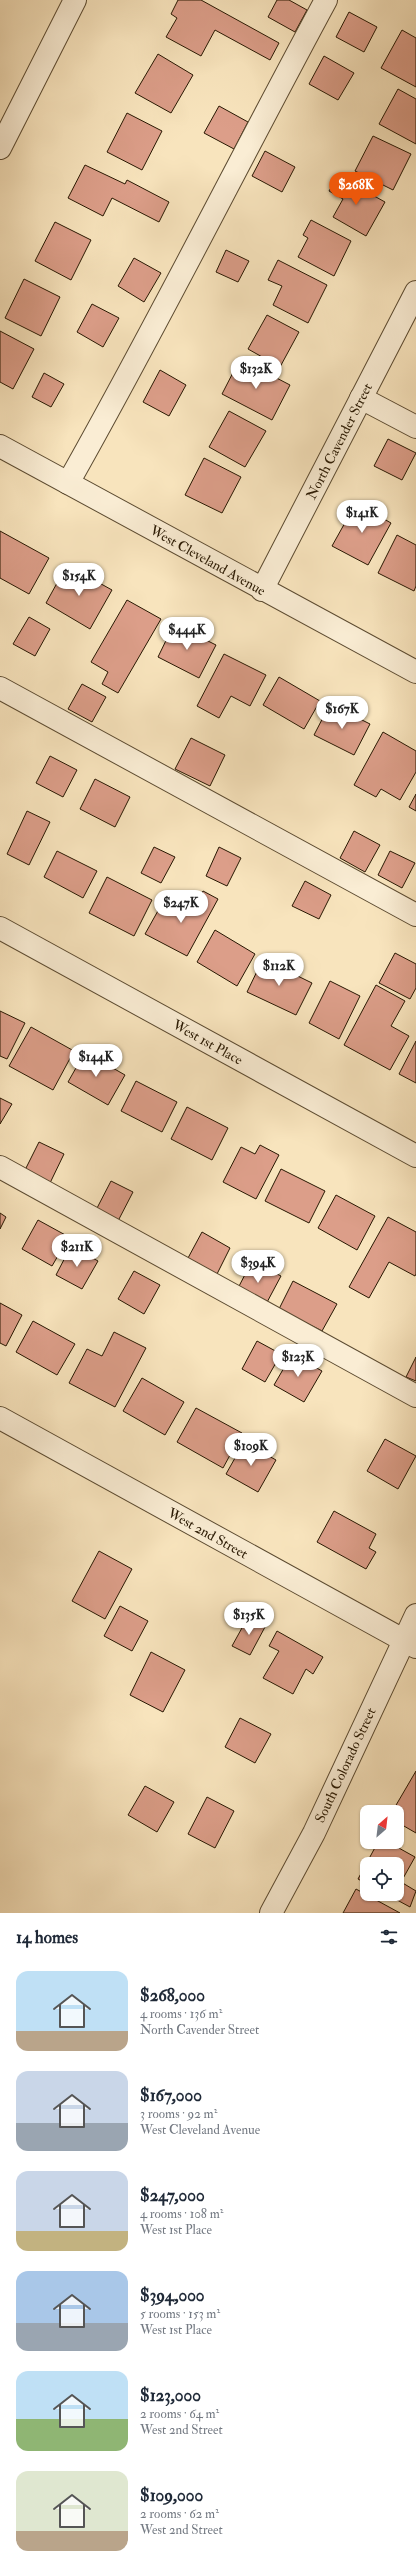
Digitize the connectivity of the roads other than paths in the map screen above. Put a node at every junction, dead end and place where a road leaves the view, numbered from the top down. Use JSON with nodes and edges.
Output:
{"nodes":[{"id":1,"x":75,"y":0,"type":"edge"},
{"id":2,"x":326,"y":0,"type":"edge"},
{"id":3,"x":0,"y":148,"type":"edge"},
{"id":4,"x":416,"y":292,"type":"edge"},
{"id":5,"x":361,"y":398,"type":"junction"},
{"id":6,"x":416,"y":427,"type":"edge"},
{"id":7,"x":0,"y":446,"type":"edge"},
{"id":8,"x":68,"y":483,"type":"junction"},
{"id":9,"x":262,"y":590,"type":"junction"},
{"id":10,"x":416,"y":672,"type":"edge"},
{"id":11,"x":0,"y":688,"type":"edge"},
{"id":12,"x":416,"y":915,"type":"edge"},
{"id":13,"x":0,"y":928,"type":"edge"},
{"id":14,"x":416,"y":1156,"type":"edge"},
{"id":15,"x":0,"y":1167,"type":"edge"},
{"id":16,"x":416,"y":1396,"type":"edge"},
{"id":17,"x":0,"y":1418,"type":"edge"},
{"id":18,"x":416,"y":1615,"type":"edge"},
{"id":19,"x":410,"y":1644,"type":"edge"},
{"id":20,"x":271,"y":1913,"type":"edge"}],
"edges":[{"from":1,"to":3,"type":"street"},
{"from":2,"to":8,"type":"street"},
{"from":4,"to":5,"type":"street","name":"North Cavender Street"},
{"from":5,"to":6,"type":"street"},
{"from":5,"to":9,"type":"street","name":"North Cavender Street"},
{"from":7,"to":8,"type":"street","name":"West Cleveland Avenue"},
{"from":8,"to":9,"type":"street","name":"West Cleveland Avenue"},
{"from":9,"to":10,"type":"street","name":"West Cleveland Avenue"},
{"from":11,"to":12,"type":"street"},
{"from":13,"to":14,"type":"street","name":"West 1st Place"},
{"from":15,"to":16,"type":"street"},
{"from":17,"to":19,"type":"street","name":"West 2nd Street"},
{"from":18,"to":19,"type":"street","name":"South Colorado Street"},
{"from":19,"to":20,"type":"street","name":"South Colorado Street"}]}
